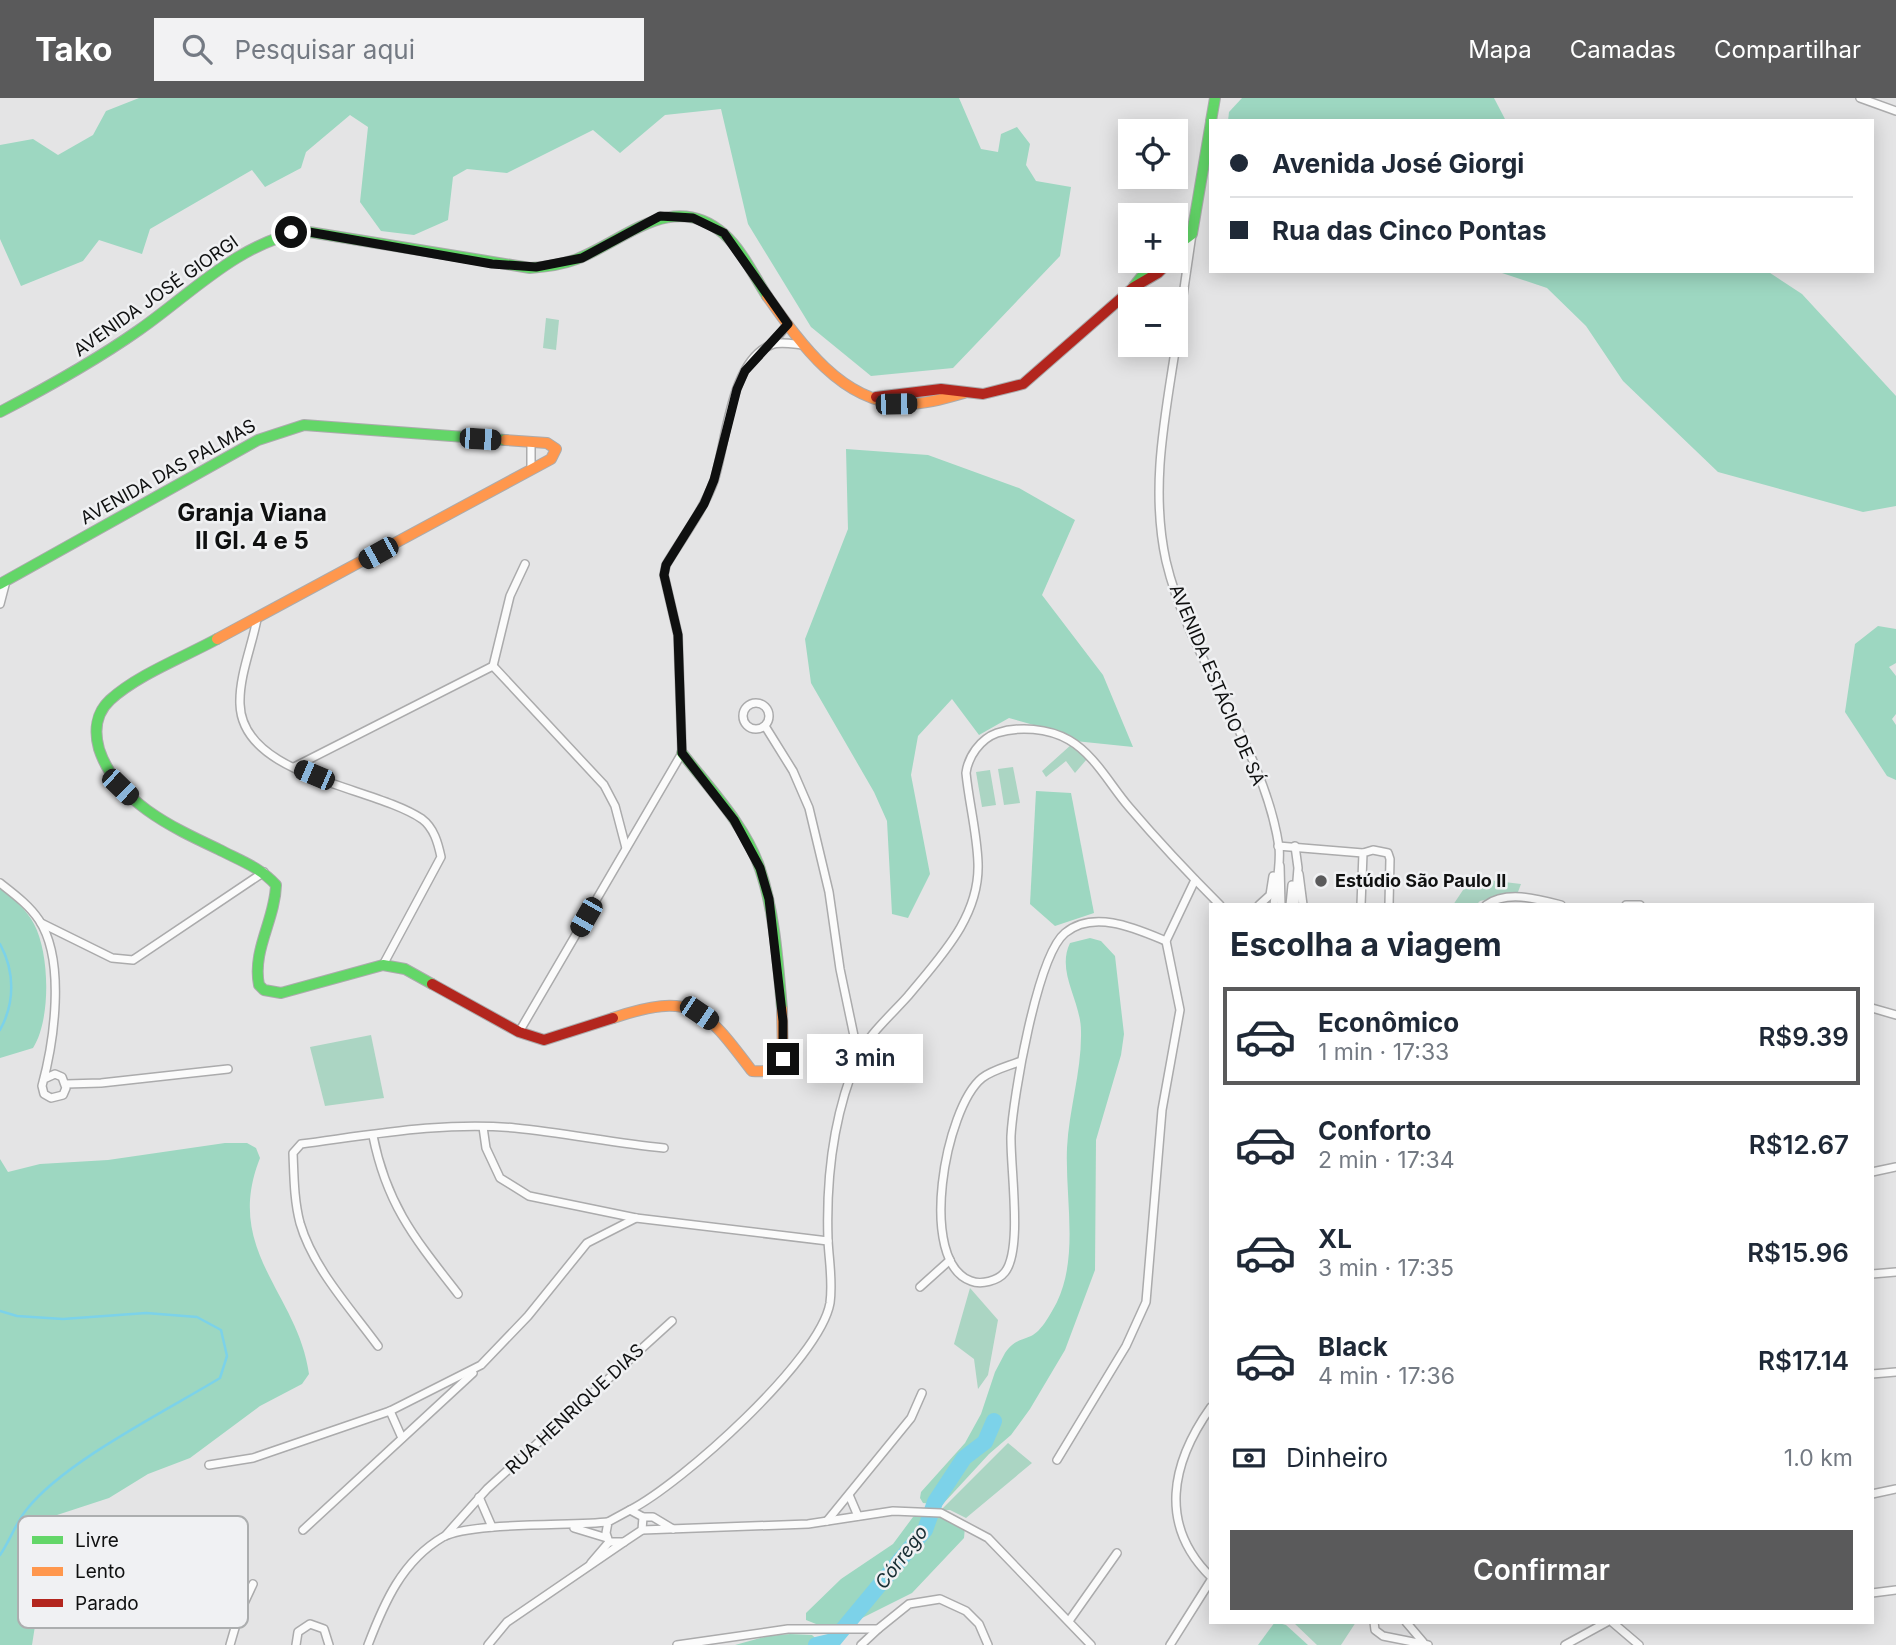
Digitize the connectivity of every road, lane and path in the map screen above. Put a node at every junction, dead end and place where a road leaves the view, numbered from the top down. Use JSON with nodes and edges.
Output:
{"nodes":[{"id":1,"x":1215,"y":98,"type":"edge"},
{"id":2,"x":1860,"y":98,"type":"edge"},
{"id":3,"x":1896,"y":111,"type":"edge"},
{"id":4,"x":1211,"y":119,"type":"edge"},
{"id":5,"x":1209,"y":133,"type":"edge"},
{"id":6,"x":1192,"y":234,"type":"junction"},
{"id":7,"x":1188,"y":237,"type":"edge"},
{"id":8,"x":1145,"y":273,"type":"edge"},
{"id":9,"x":1158,"y":273,"type":"edge"},
{"id":10,"x":1134,"y":287,"type":"joint"},
{"id":11,"x":1184,"y":287,"type":"edge"},
{"id":12,"x":1118,"y":301,"type":"edge"},
{"id":13,"x":788,"y":324,"type":"junction"},
{"id":14,"x":772,"y":344,"type":"junction"},
{"id":15,"x":803,"y":345,"type":"junction"},
{"id":16,"x":1174,"y":357,"type":"edge"},
{"id":17,"x":0,"y":412,"type":"edge"},
{"id":18,"x":531,"y":443,"type":"junction"},
{"id":19,"x":531,"y":468,"type":"junction"},
{"id":20,"x":525,"y":564,"type":"dead end"},
{"id":21,"x":3,"y":583,"type":"edge"},
{"id":22,"x":0,"y":604,"type":"edge"},
{"id":23,"x":257,"y":619,"type":"junction"},
{"id":24,"x":493,"y":666,"type":"junction"},
{"id":25,"x":765,"y":726,"type":"dead end"},
{"id":26,"x":682,"y":753,"type":"junction"},
{"id":27,"x":294,"y":767,"type":"junction"},
{"id":28,"x":1295,"y":846,"type":"junction"},
{"id":29,"x":626,"y":848,"type":"junction"},
{"id":30,"x":1279,"y":852,"type":"junction"},
{"id":31,"x":1363,"y":852,"type":"junction"},
{"id":32,"x":1297,"y":864,"type":"junction"},
{"id":33,"x":264,"y":872,"type":"junction"},
{"id":34,"x":1195,"y":880,"type":"junction"},
{"id":35,"x":0,"y":883,"type":"edge"},
{"id":36,"x":1270,"y":895,"type":"junction"},
{"id":37,"x":1218,"y":903,"type":"edge"},
{"id":38,"x":1261,"y":903,"type":"edge"},
{"id":39,"x":1272,"y":903,"type":"edge"},
{"id":40,"x":1272,"y":903,"type":"edge"},
{"id":41,"x":1281,"y":903,"type":"edge"},
{"id":42,"x":1293,"y":903,"type":"edge"},
{"id":43,"x":1303,"y":903,"type":"edge"},
{"id":44,"x":1361,"y":903,"type":"edge"},
{"id":45,"x":1389,"y":903,"type":"edge"},
{"id":46,"x":1492,"y":903,"type":"edge"},
{"id":47,"x":1553,"y":903,"type":"edge"},
{"id":48,"x":41,"y":923,"type":"junction"},
{"id":49,"x":1166,"y":941,"type":"junction"},
{"id":50,"x":383,"y":965,"type":"junction"},
{"id":51,"x":1874,"y":1009,"type":"edge"},
{"id":52,"x":1896,"y":1016,"type":"edge"},
{"id":53,"x":519,"y":1032,"type":"junction"},
{"id":54,"x":858,"y":1055,"type":"junction"},
{"id":55,"x":1021,"y":1061,"type":"junction"},
{"id":56,"x":228,"y":1069,"type":"dead end"},
{"id":57,"x":44,"y":1079,"type":"junction"},
{"id":58,"x":66,"y":1084,"type":"junction"},
{"id":59,"x":483,"y":1127,"type":"junction"},
{"id":60,"x":373,"y":1136,"type":"junction"},
{"id":61,"x":664,"y":1148,"type":"dead end"},
{"id":62,"x":1896,"y":1167,"type":"edge"},
{"id":63,"x":1874,"y":1172,"type":"edge"},
{"id":64,"x":636,"y":1218,"type":"junction"},
{"id":65,"x":828,"y":1241,"type":"junction"},
{"id":66,"x":950,"y":1260,"type":"junction"},
{"id":67,"x":1896,"y":1272,"type":"edge"},
{"id":68,"x":1874,"y":1274,"type":"edge"},
{"id":69,"x":920,"y":1287,"type":"dead end"},
{"id":70,"x":458,"y":1294,"type":"dead end"},
{"id":71,"x":671,"y":1321,"type":"dead end"},
{"id":72,"x":378,"y":1346,"type":"dead end"},
{"id":73,"x":481,"y":1365,"type":"junction"},
{"id":74,"x":1896,"y":1372,"type":"edge"},
{"id":75,"x":1874,"y":1374,"type":"edge"},
{"id":76,"x":922,"y":1393,"type":"dead end"},
{"id":77,"x":421,"y":1396,"type":"junction"},
{"id":78,"x":1209,"y":1410,"type":"edge"},
{"id":79,"x":390,"y":1411,"type":"junction"},
{"id":80,"x":429,"y":1412,"type":"junction"},
{"id":81,"x":402,"y":1438,"type":"junction"},
{"id":82,"x":1057,"y":1460,"type":"dead end"},
{"id":83,"x":209,"y":1465,"type":"dead end"},
{"id":84,"x":1896,"y":1489,"type":"edge"},
{"id":85,"x":1874,"y":1494,"type":"edge"},
{"id":86,"x":849,"y":1495,"type":"junction"},
{"id":87,"x":479,"y":1497,"type":"junction"},
{"id":88,"x":650,"y":1499,"type":"junction"},
{"id":89,"x":630,"y":1510,"type":"junction"},
{"id":90,"x":463,"y":1515,"type":"junction"},
{"id":91,"x":642,"y":1516,"type":"junction"},
{"id":92,"x":858,"y":1516,"type":"junction"},
{"id":93,"x":827,"y":1521,"type":"junction"},
{"id":94,"x":608,"y":1522,"type":"junction"},
{"id":95,"x":570,"y":1526,"type":"junction"},
{"id":96,"x":492,"y":1527,"type":"junction"},
{"id":97,"x":673,"y":1529,"type":"junction"},
{"id":98,"x":303,"y":1530,"type":"dead end"},
{"id":99,"x":474,"y":1530,"type":"junction"},
{"id":100,"x":642,"y":1530,"type":"junction"},
{"id":101,"x":445,"y":1536,"type":"junction"},
{"id":102,"x":608,"y":1540,"type":"junction"},
{"id":103,"x":624,"y":1542,"type":"junction"},
{"id":104,"x":1117,"y":1553,"type":"dead end"},
{"id":105,"x":584,"y":1571,"type":"junction"},
{"id":106,"x":1209,"y":1577,"type":"edge"},
{"id":107,"x":1209,"y":1582,"type":"edge"},
{"id":108,"x":253,"y":1584,"type":"dead end"},
{"id":109,"x":1896,"y":1590,"type":"edge"},
{"id":110,"x":1874,"y":1593,"type":"edge"},
{"id":111,"x":248,"y":1595,"type":"edge"},
{"id":112,"x":1069,"y":1621,"type":"junction"},
{"id":113,"x":1374,"y":1624,"type":"edge"},
{"id":114,"x":1408,"y":1624,"type":"edge"},
{"id":115,"x":1603,"y":1624,"type":"edge"},
{"id":116,"x":1614,"y":1624,"type":"edge"},
{"id":117,"x":235,"y":1628,"type":"edge"},
{"id":118,"x":878,"y":1629,"type":"junction"},
{"id":119,"x":1426,"y":1644,"type":"edge"},
{"id":120,"x":230,"y":1645,"type":"edge"},
{"id":121,"x":296,"y":1645,"type":"edge"},
{"id":122,"x":329,"y":1645,"type":"edge"},
{"id":123,"x":368,"y":1645,"type":"edge"},
{"id":124,"x":488,"y":1645,"type":"edge"},
{"id":125,"x":677,"y":1645,"type":"edge"},
{"id":126,"x":861,"y":1645,"type":"edge"},
{"id":127,"x":988,"y":1645,"type":"edge"},
{"id":128,"x":1091,"y":1645,"type":"edge"},
{"id":129,"x":1170,"y":1645,"type":"edge"},
{"id":130,"x":1565,"y":1645,"type":"edge"},
{"id":131,"x":1639,"y":1645,"type":"edge"}],
"edges":[{"from":1,"to":4,"type":"street"},
{"from":2,"to":3,"type":"street"},
{"from":5,"to":6,"type":"street"},
{"from":6,"to":7,"type":"street"},
{"from":6,"to":11,"type":"street","name":"AVENIDA ESTÁCIO DE SÁ"},
{"from":8,"to":10,"type":"street","name":"AVENIDA JOSÉ GIORGI"},
{"from":9,"to":10,"type":"street","name":"AVENIDA JOSÉ GIORGI"},
{"from":12,"to":15,"type":"street","name":"AVENIDA JOSÉ GIORGI"},
{"from":13,"to":14,"type":"street"},
{"from":13,"to":15,"type":"street","name":"AVENIDA JOSÉ GIORGI"},
{"from":13,"to":17,"type":"street","name":"AVENIDA JOSÉ GIORGI"},
{"from":14,"to":15,"type":"street"},
{"from":14,"to":26,"type":"street"},
{"from":16,"to":30,"type":"street","name":"AVENIDA ESTÁCIO DE SÁ"},
{"from":18,"to":19,"type":"street"},
{"from":18,"to":19,"type":"street","name":"AVENIDA DAS PALMAS"},
{"from":18,"to":21,"type":"street","name":"AVENIDA DAS PALMAS"},
{"from":19,"to":23,"type":"street"},
{"from":20,"to":24,"type":"street"},
{"from":21,"to":22,"type":"street"},
{"from":23,"to":27,"type":"street"},
{"from":23,"to":33,"type":"street"},
{"from":24,"to":27,"type":"street"},
{"from":24,"to":29,"type":"street"},
{"from":25,"to":54,"type":"street"},
{"from":26,"to":29,"type":"street"},
{"from":26,"to":53,"type":"street"},
{"from":27,"to":50,"type":"street"},
{"from":28,"to":30,"type":"street"},
{"from":28,"to":31,"type":"street"},
{"from":28,"to":32,"type":"street"},
{"from":29,"to":53,"type":"street"},
{"from":30,"to":36,"type":"street"},
{"from":30,"to":39,"type":"street","name":"AVENIDA ESTÁCIO DE SÁ"},
{"from":30,"to":41,"type":"street","name":"AVENIDA ESTÁCIO DE SÁ"},
{"from":31,"to":44,"type":"street"},
{"from":31,"to":45,"type":"street"},
{"from":32,"to":42,"type":"street"},
{"from":32,"to":43,"type":"street"},
{"from":33,"to":48,"type":"street"},
{"from":33,"to":50,"type":"street"},
{"from":34,"to":37,"type":"street"},
{"from":34,"to":49,"type":"street"},
{"from":34,"to":54,"type":"street"},
{"from":35,"to":48,"type":"street"},
{"from":36,"to":38,"type":"street"},
{"from":36,"to":40,"type":"street"},
{"from":46,"to":47,"type":"street"},
{"from":48,"to":57,"type":"street"},
{"from":49,"to":55,"type":"street"},
{"from":49,"to":82,"type":"street"},
{"from":50,"to":53,"type":"street"},
{"from":51,"to":52,"type":"street"},
{"from":54,"to":65,"type":"street"},
{"from":55,"to":66,"type":"street"},
{"from":55,"to":66,"type":"street"},
{"from":56,"to":58,"type":"street"},
{"from":57,"to":58,"type":"street"},
{"from":57,"to":58,"type":"street"},
{"from":59,"to":60,"type":"street"},
{"from":59,"to":61,"type":"street"},
{"from":59,"to":64,"type":"street"},
{"from":60,"to":70,"type":"street"},
{"from":60,"to":72,"type":"street"},
{"from":62,"to":63,"type":"street"},
{"from":64,"to":65,"type":"street"},
{"from":64,"to":73,"type":"street"},
{"from":65,"to":88,"type":"street"},
{"from":66,"to":69,"type":"street"},
{"from":67,"to":68,"type":"street"},
{"from":71,"to":87,"type":"street","name":"RUA HENRIQUE DIAS"},
{"from":73,"to":77,"type":"street"},
{"from":73,"to":80,"type":"street"},
{"from":74,"to":75,"type":"street"},
{"from":76,"to":86,"type":"street"},
{"from":77,"to":79,"type":"street"},
{"from":77,"to":80,"type":"street"},
{"from":78,"to":106,"type":"street"},
{"from":79,"to":81,"type":"street"},
{"from":79,"to":83,"type":"street"},
{"from":80,"to":81,"type":"street"},
{"from":81,"to":98,"type":"street"},
{"from":84,"to":85,"type":"street"},
{"from":86,"to":92,"type":"street"},
{"from":86,"to":93,"type":"street"},
{"from":87,"to":90,"type":"street","name":"RUA HENRIQUE DIAS"},
{"from":87,"to":96,"type":"street"},
{"from":88,"to":89,"type":"street"},
{"from":88,"to":91,"type":"street"},
{"from":89,"to":91,"type":"street"},
{"from":89,"to":94,"type":"street"},
{"from":90,"to":99,"type":"street"},
{"from":90,"to":101,"type":"street","name":"RUA HENRIQUE DIAS"},
{"from":91,"to":97,"type":"street"},
{"from":91,"to":100,"type":"street"},
{"from":92,"to":93,"type":"street"},
{"from":92,"to":112,"type":"street"},
{"from":93,"to":97,"type":"street"},
{"from":94,"to":95,"type":"street"},
{"from":94,"to":102,"type":"street"},
{"from":95,"to":96,"type":"street"},
{"from":95,"to":102,"type":"street"},
{"from":96,"to":99,"type":"street"},
{"from":97,"to":100,"type":"street"},
{"from":99,"to":101,"type":"street"},
{"from":100,"to":103,"type":"street"},
{"from":101,"to":123,"type":"street"},
{"from":102,"to":103,"type":"street"},
{"from":102,"to":105,"type":"street"},
{"from":103,"to":105,"type":"street"},
{"from":104,"to":112,"type":"street"},
{"from":105,"to":124,"type":"street"},
{"from":107,"to":129,"type":"street"},
{"from":108,"to":111,"type":"street"},
{"from":109,"to":110,"type":"street"},
{"from":112,"to":128,"type":"street"},
{"from":113,"to":119,"type":"street"},
{"from":114,"to":119,"type":"street"},
{"from":115,"to":130,"type":"street"},
{"from":116,"to":131,"type":"street"},
{"from":117,"to":120,"type":"street"},
{"from":118,"to":125,"type":"street"},
{"from":118,"to":126,"type":"street"},
{"from":118,"to":127,"type":"street"},
{"from":121,"to":122,"type":"street"}]}
